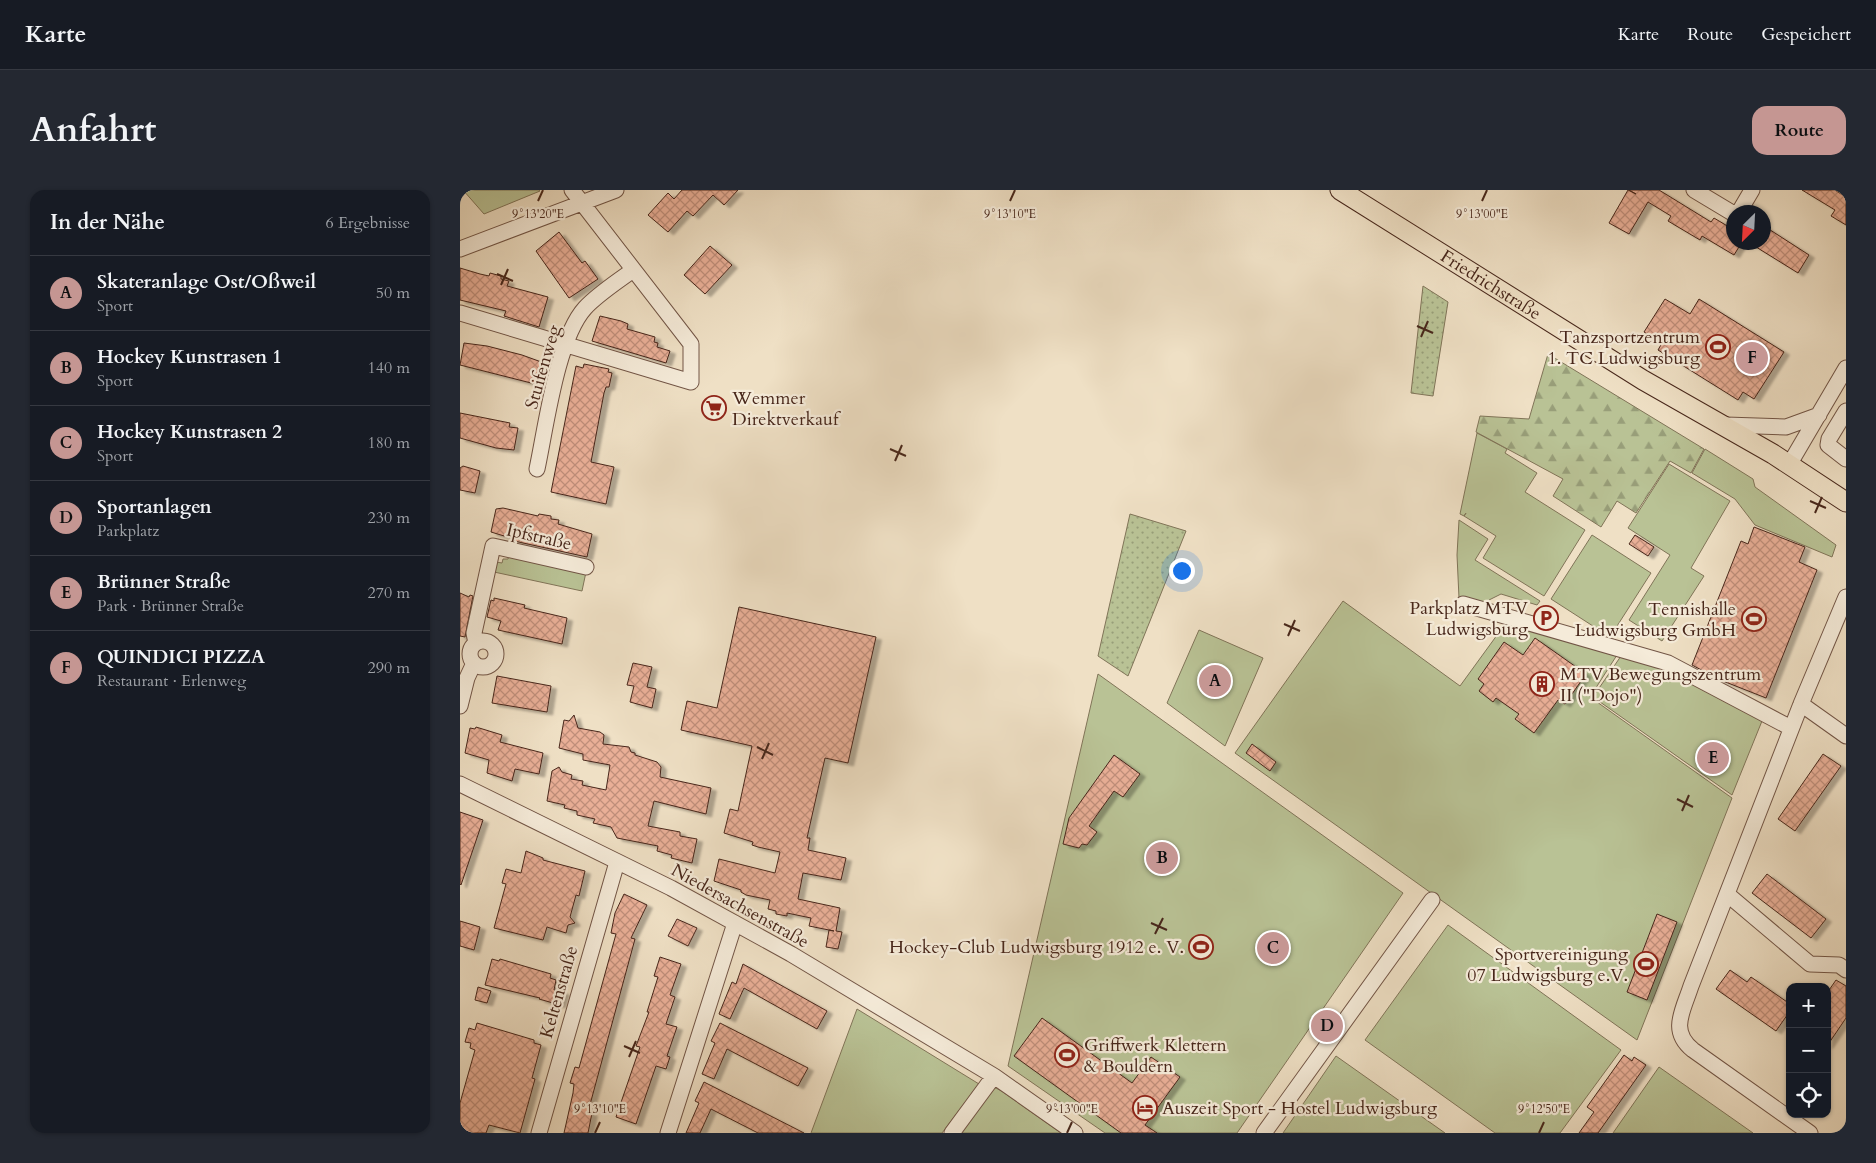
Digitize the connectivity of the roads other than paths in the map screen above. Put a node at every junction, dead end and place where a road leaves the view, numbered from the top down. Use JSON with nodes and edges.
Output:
{"nodes":[{"id":1,"x":572,"y":190,"type":"edge"},
{"id":2,"x":616,"y":190,"type":"edge"},
{"id":3,"x":1340,"y":190,"type":"edge"},
{"id":4,"x":1694,"y":190,"type":"edge"},
{"id":5,"x":1752,"y":190,"type":"edge"},
{"id":6,"x":582,"y":203,"type":"junction"},
{"id":7,"x":1743,"y":205,"type":"edge"},
{"id":8,"x":1726,"y":209,"type":"edge"},
{"id":9,"x":460,"y":249,"type":"edge"},
{"id":10,"x":633,"y":270,"type":"junction"},
{"id":11,"x":460,"y":312,"type":"edge"},
{"id":12,"x":565,"y":345,"type":"junction"},
{"id":13,"x":1846,"y":368,"type":"edge"},
{"id":14,"x":1846,"y":411,"type":"edge"},
{"id":15,"x":1819,"y":415,"type":"junction"},
{"id":16,"x":1726,"y":425,"type":"junction"},
{"id":17,"x":1846,"y":459,"type":"edge"},
{"id":18,"x":1789,"y":464,"type":"junction"},
{"id":19,"x":537,"y":469,"type":"dead end"},
{"id":20,"x":1846,"y":502,"type":"edge"},
{"id":21,"x":586,"y":567,"type":"dead end"},
{"id":22,"x":1846,"y":597,"type":"edge"},
{"id":23,"x":1463,"y":604,"type":"dead end"},
{"id":24,"x":476,"y":644,"type":"junction"},
{"id":25,"x":474,"y":664,"type":"junction"},
{"id":26,"x":1801,"y":704,"type":"junction"},
{"id":27,"x":460,"y":706,"type":"edge"},
{"id":28,"x":1792,"y":728,"type":"junction"},
{"id":29,"x":1846,"y":736,"type":"edge"},
{"id":30,"x":460,"y":784,"type":"edge"},
{"id":31,"x":617,"y":862,"type":"junction"},
{"id":32,"x":1727,"y":894,"type":"junction"},
{"id":33,"x":1432,"y":900,"type":"dead end"},
{"id":34,"x":735,"y":922,"type":"junction"},
{"id":35,"x":1846,"y":970,"type":"edge"},
{"id":36,"x":994,"y":1076,"type":"junction"},
{"id":37,"x":539,"y":1133,"type":"edge"},
{"id":38,"x":668,"y":1133,"type":"edge"},
{"id":39,"x":952,"y":1133,"type":"edge"},
{"id":40,"x":1075,"y":1133,"type":"edge"},
{"id":41,"x":1264,"y":1133,"type":"edge"},
{"id":42,"x":1810,"y":1133,"type":"edge"}],
"edges":[{"from":1,"to":6,"type":"street"},
{"from":2,"to":6,"type":"street"},
{"from":3,"to":16,"type":"main road","name":"Friedrichstraße"},
{"from":4,"to":8,"type":"street"},
{"from":5,"to":7,"type":"street"},
{"from":6,"to":9,"type":"street"},
{"from":6,"to":10,"type":"street"},
{"from":10,"to":12,"type":"street","name":"Stuifenweg"},
{"from":10,"to":12,"type":"street"},
{"from":11,"to":12,"type":"street"},
{"from":12,"to":19,"type":"street","name":"Stuifenweg"},
{"from":13,"to":15,"type":"street"},
{"from":14,"to":17,"type":"street"},
{"from":15,"to":16,"type":"street"},
{"from":15,"to":18,"type":"street"},
{"from":16,"to":18,"type":"main road","name":"Friedrichstraße"},
{"from":18,"to":20,"type":"main road","name":"Friedrichstraße"},
{"from":21,"to":24,"type":"street","name":"Ipfstraße"},
{"from":22,"to":26,"type":"street"},
{"from":23,"to":28,"type":"street"},
{"from":24,"to":25,"type":"street","name":"Ipfstraße"},
{"from":24,"to":25,"type":"street"},
{"from":25,"to":27,"type":"street","name":"Ipfstraße"},
{"from":26,"to":28,"type":"street"},
{"from":26,"to":29,"type":"street"},
{"from":28,"to":32,"type":"street"},
{"from":30,"to":31,"type":"street","name":"Niedersachsenstraße"},
{"from":31,"to":34,"type":"street","name":"Niedersachsenstraße"},
{"from":31,"to":37,"type":"street","name":"Keltenstraße"},
{"from":32,"to":35,"type":"street"},
{"from":32,"to":42,"type":"street"},
{"from":33,"to":41,"type":"street"},
{"from":34,"to":36,"type":"street","name":"Niedersachsenstraße"},
{"from":34,"to":38,"type":"street"},
{"from":36,"to":39,"type":"street"},
{"from":36,"to":40,"type":"street","name":"Niedersachsenstraße"}]}
